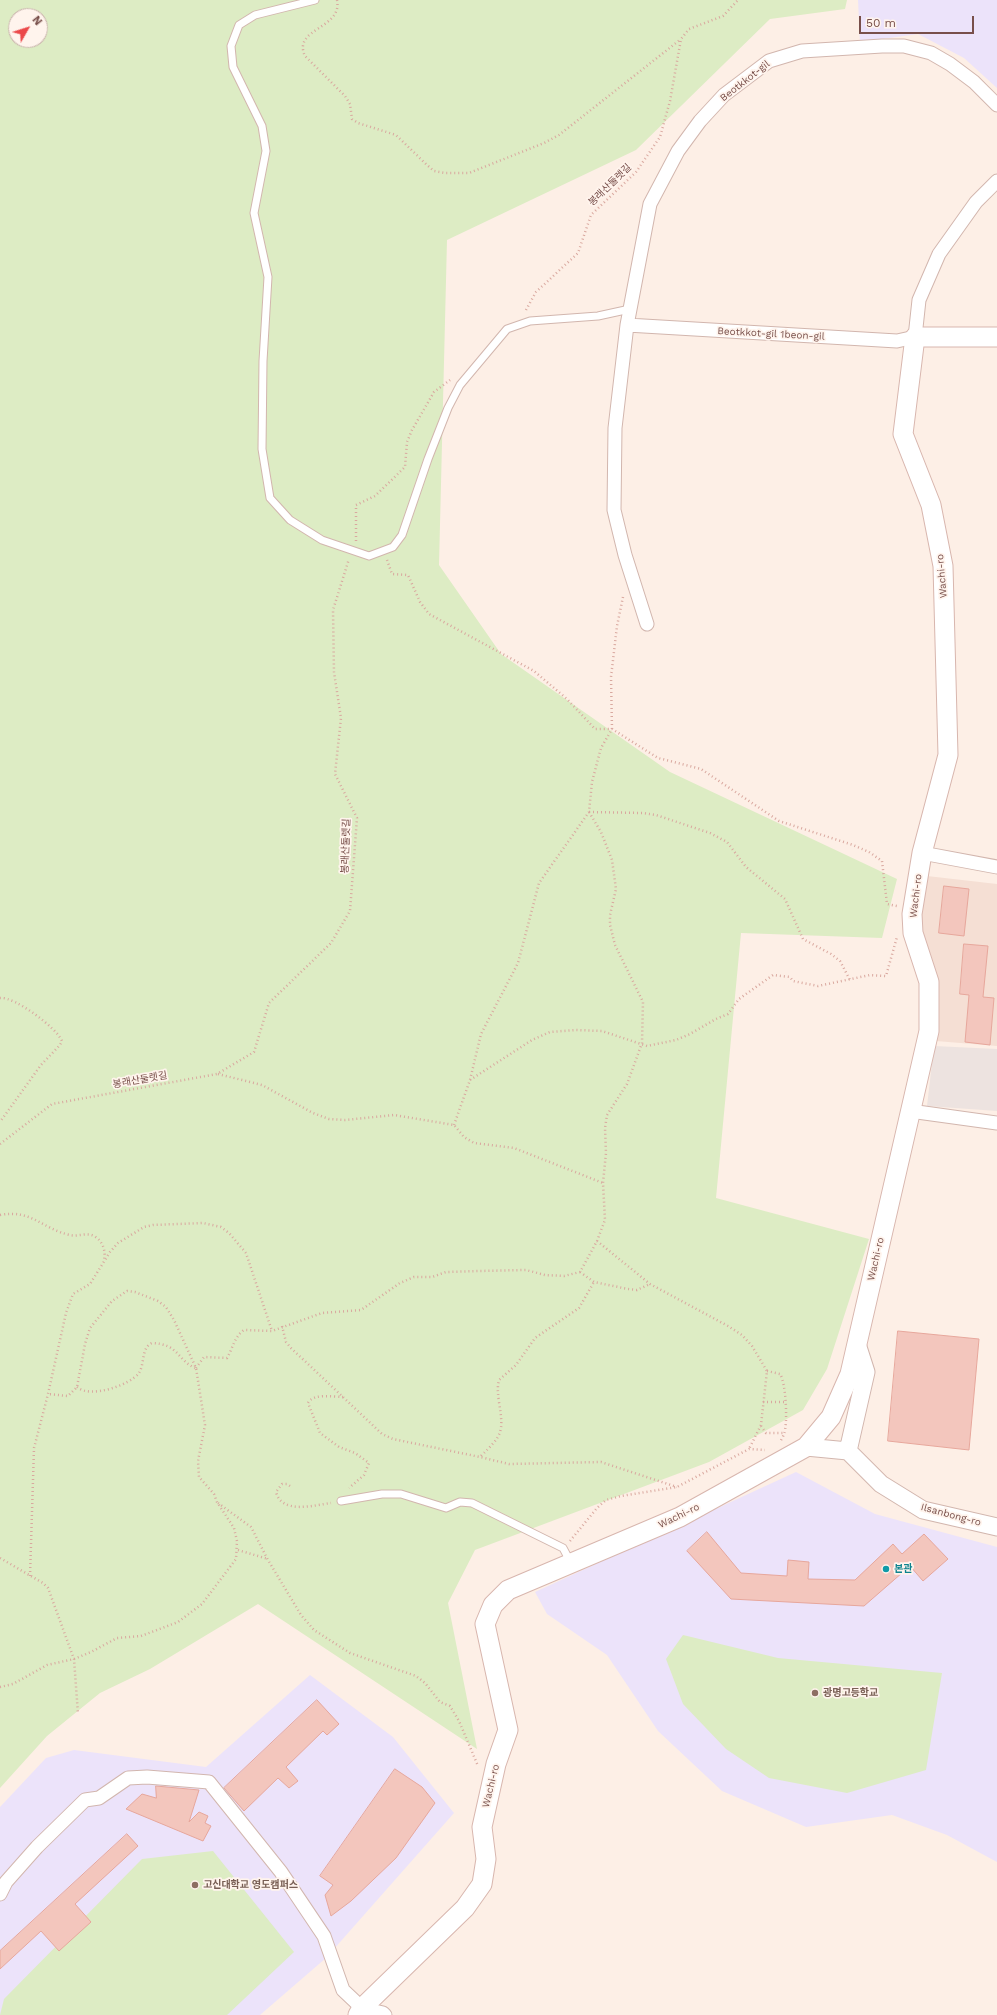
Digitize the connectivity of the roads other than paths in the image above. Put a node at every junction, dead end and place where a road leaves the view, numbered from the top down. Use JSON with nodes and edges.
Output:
{"nodes":[{"id":1,"x":315,"y":0,"type":"edge"},
{"id":2,"x":997,"y":105,"type":"edge"},
{"id":3,"x":997,"y":181,"type":"edge"},
{"id":4,"x":630,"y":309,"type":"junction"},
{"id":5,"x":627,"y":325,"type":"junction"},
{"id":6,"x":915,"y":337,"type":"junction"},
{"id":7,"x":997,"y":337,"type":"edge"},
{"id":8,"x":647,"y":624,"type":"dead end"},
{"id":9,"x":922,"y":853,"type":"junction"},
{"id":10,"x":997,"y":867,"type":"edge"},
{"id":11,"x":910,"y":1111,"type":"junction"},
{"id":12,"x":997,"y":1124,"type":"edge"},
{"id":13,"x":857,"y":1344,"type":"junction"},
{"id":14,"x":806,"y":1447,"type":"junction"},
{"id":15,"x":848,"y":1451,"type":"junction"},
{"id":16,"x":342,"y":1502,"type":"road end"},
{"id":17,"x":997,"y":1527,"type":"edge"},
{"id":18,"x":567,"y":1556,"type":"junction"},
{"id":19,"x":0,"y":1894,"type":"edge"},
{"id":20,"x":360,"y":2012,"type":"edge"},
{"id":21,"x":385,"y":2015,"type":"edge"}],
"edges":[{"from":1,"to":4,"type":"lane"},
{"from":2,"to":4,"type":"street","name":"Beotkkot-gil"},
{"from":3,"to":6,"type":"street"},
{"from":4,"to":5,"type":"street","name":"Beotkkot-gil"},
{"from":5,"to":6,"type":"street","name":"Beotkkot-gil 1beon-gil"},
{"from":5,"to":8,"type":"street","name":"Beotkkot-gil"},
{"from":6,"to":7,"type":"main road"},
{"from":6,"to":9,"type":"main road","name":"Wachi-ro"},
{"from":9,"to":10,"type":"street"},
{"from":9,"to":11,"type":"main road","name":"Wachi-ro"},
{"from":11,"to":12,"type":"street"},
{"from":11,"to":13,"type":"main road","name":"Wachi-ro"},
{"from":13,"to":14,"type":"main road","name":"Wachi-ro"},
{"from":13,"to":15,"type":"street"},
{"from":14,"to":15,"type":"street"},
{"from":14,"to":18,"type":"main road","name":"Wachi-ro"},
{"from":15,"to":17,"type":"street","name":"Ilsanbong-ro"},
{"from":16,"to":18,"type":"lane"},
{"from":18,"to":20,"type":"main road","name":"Wachi-ro"},
{"from":19,"to":20,"type":"street"},
{"from":20,"to":21,"type":"street"}]}
